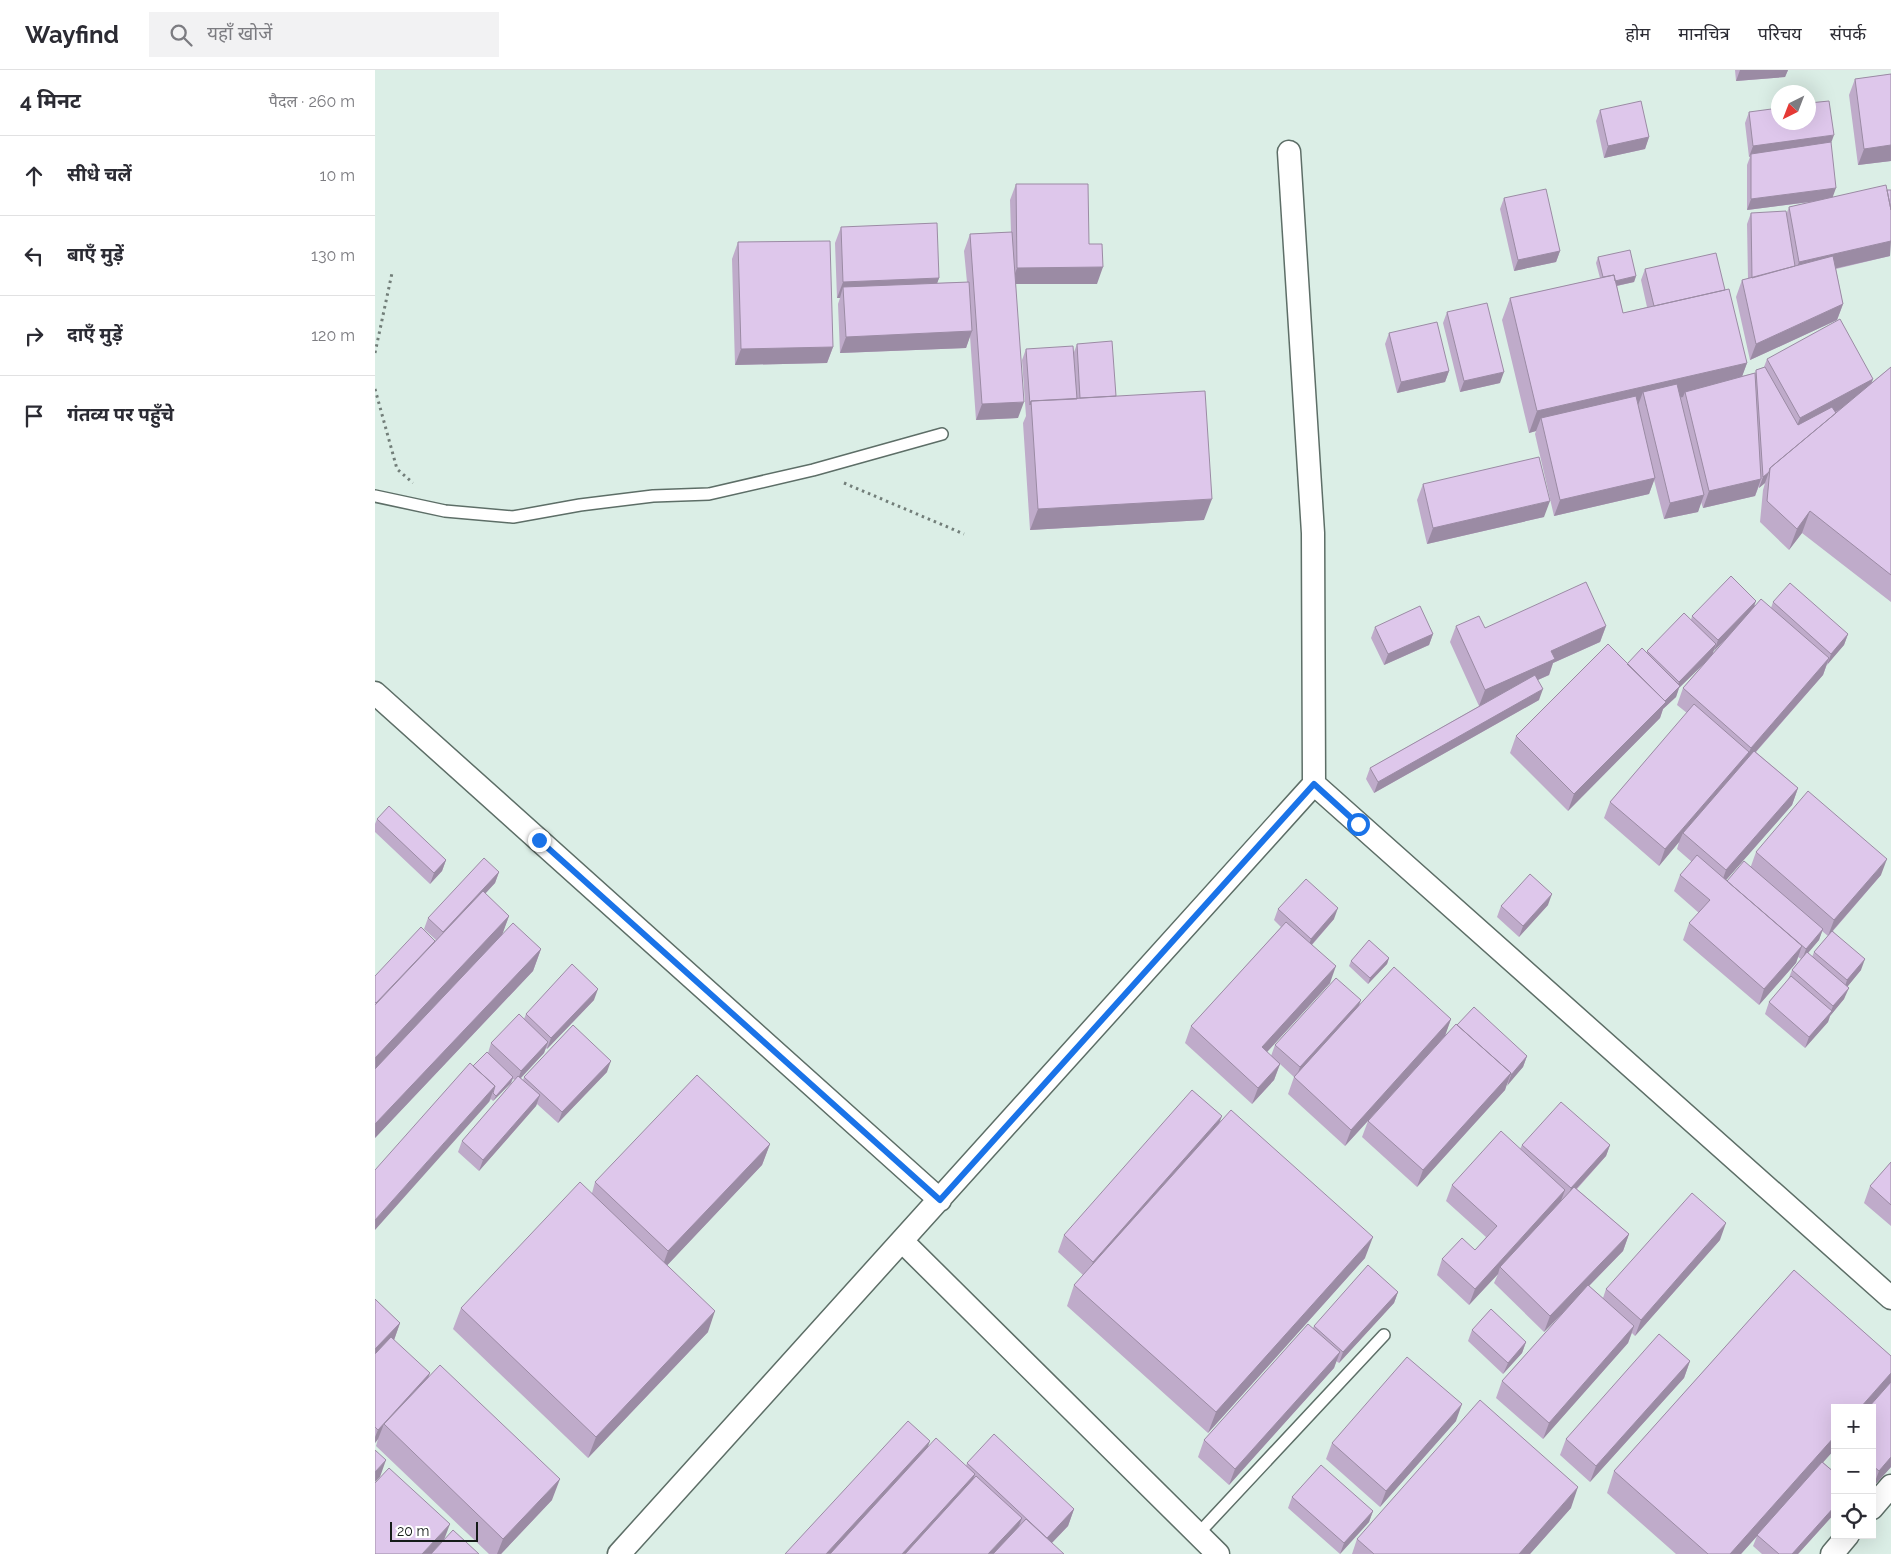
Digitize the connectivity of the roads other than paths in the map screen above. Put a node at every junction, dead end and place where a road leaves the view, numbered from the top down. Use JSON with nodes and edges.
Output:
{"nodes":[{"id":1,"x":1289,"y":152,"type":"dead end"},
{"id":2,"x":942,"y":434,"type":"dead end"},
{"id":3,"x":375,"y":496,"type":"edge"},
{"id":4,"x":375,"y":693,"type":"edge"},
{"id":5,"x":1314,"y":784,"type":"junction"},
{"id":6,"x":940,"y":1200,"type":"junction"},
{"id":7,"x":902,"y":1241,"type":"junction"},
{"id":8,"x":1891,"y":1298,"type":"edge"},
{"id":9,"x":1384,"y":1335,"type":"dead end"},
{"id":10,"x":1891,"y":1486,"type":"edge"},
{"id":11,"x":1876,"y":1503,"type":"edge"},
{"id":12,"x":1199,"y":1534,"type":"junction"},
{"id":13,"x":1845,"y":1539,"type":"edge"},
{"id":14,"x":619,"y":1554,"type":"edge"},
{"id":15,"x":1218,"y":1554,"type":"edge"},
{"id":16,"x":1832,"y":1554,"type":"edge"}],
"edges":[{"from":1,"to":5,"type":"street"},
{"from":2,"to":3,"type":"lane"},
{"from":4,"to":6,"type":"street"},
{"from":5,"to":6,"type":"street"},
{"from":5,"to":8,"type":"street"},
{"from":6,"to":7,"type":"street"},
{"from":7,"to":12,"type":"street"},
{"from":7,"to":14,"type":"street"},
{"from":9,"to":12,"type":"lane"},
{"from":10,"to":11,"type":"street"},
{"from":12,"to":15,"type":"street"},
{"from":13,"to":16,"type":"street"}]}
